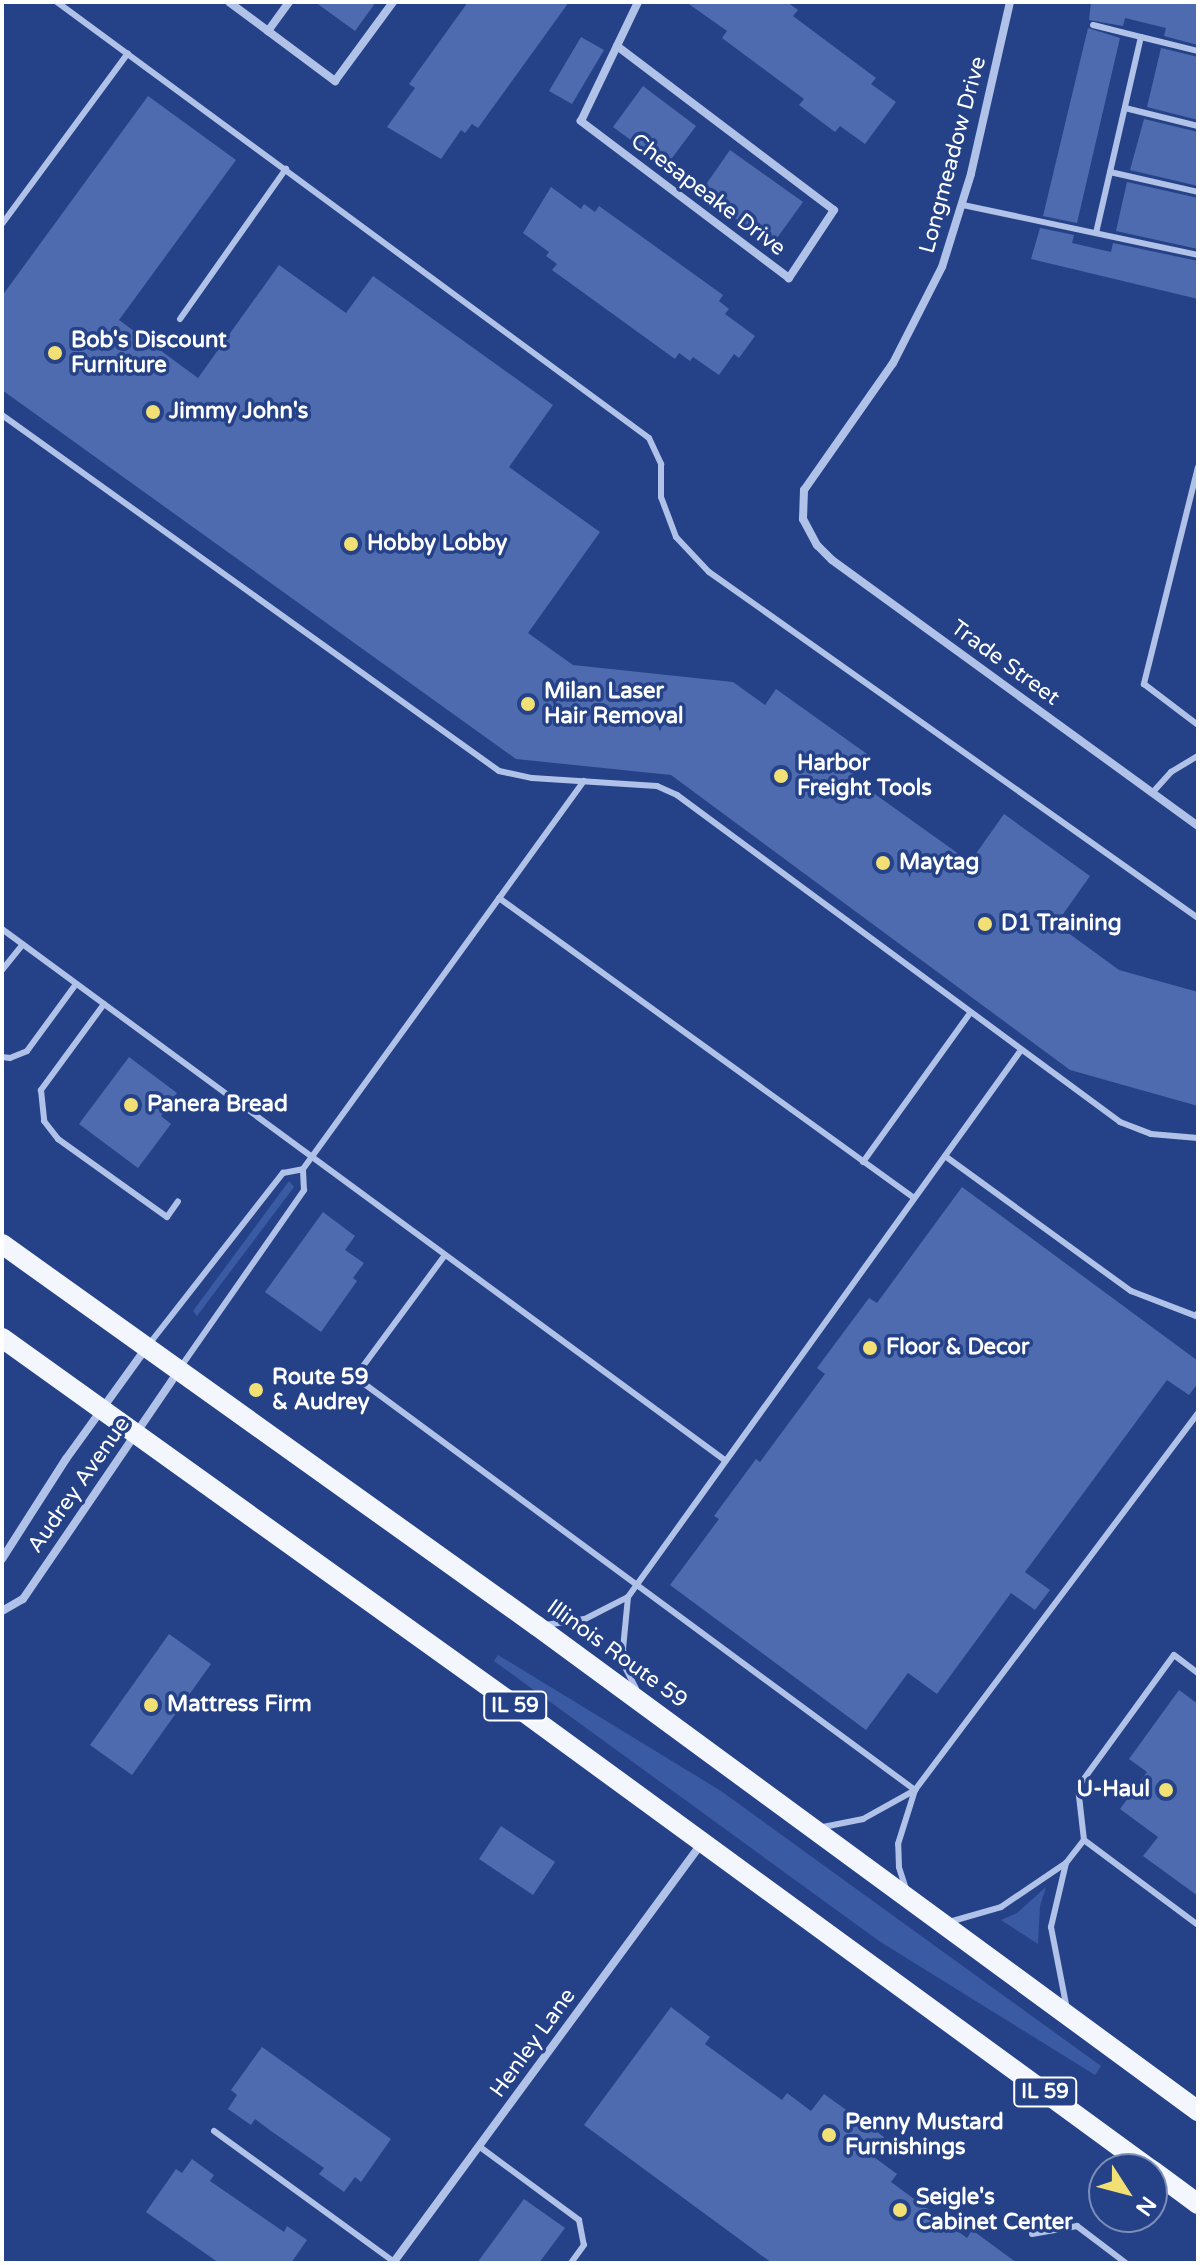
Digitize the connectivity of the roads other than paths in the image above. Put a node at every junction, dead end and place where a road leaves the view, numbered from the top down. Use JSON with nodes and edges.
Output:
{"nodes":[{"id":1,"x":57,"y":2,"type":"edge"},
{"id":2,"x":229,"y":2,"type":"edge"},
{"id":3,"x":289,"y":2,"type":"edge"},
{"id":4,"x":393,"y":2,"type":"edge"},
{"id":5,"x":638,"y":2,"type":"edge"},
{"id":6,"x":1010,"y":2,"type":"edge"},
{"id":7,"x":1093,"y":25,"type":"dead end"},
{"id":8,"x":268,"y":31,"type":"junction"},
{"id":9,"x":1141,"y":37,"type":"junction"},
{"id":10,"x":617,"y":46,"type":"junction"},
{"id":11,"x":1198,"y":51,"type":"edge"},
{"id":12,"x":128,"y":53,"type":"junction"},
{"id":13,"x":1125,"y":108,"type":"junction"},
{"id":14,"x":1198,"y":126,"type":"edge"},
{"id":15,"x":286,"y":169,"type":"junction"},
{"id":16,"x":1110,"y":172,"type":"junction"},
{"id":17,"x":1198,"y":192,"type":"edge"},
{"id":18,"x":963,"y":205,"type":"junction"},
{"id":19,"x":2,"y":224,"type":"edge"},
{"id":20,"x":1096,"y":233,"type":"junction"},
{"id":21,"x":1198,"y":255,"type":"edge"},
{"id":22,"x":180,"y":319,"type":"dead end"},
{"id":23,"x":2,"y":415,"type":"edge"},
{"id":24,"x":1198,"y":467,"type":"edge"},
{"id":25,"x":803,"y":519,"type":"joint"},
{"id":26,"x":1198,"y":725,"type":"edge"},
{"id":27,"x":1198,"y":756,"type":"edge"},
{"id":28,"x":584,"y":781,"type":"junction"},
{"id":29,"x":1153,"y":792,"type":"junction"},
{"id":30,"x":1198,"y":826,"type":"edge"},
{"id":31,"x":499,"y":898,"type":"junction"},
{"id":32,"x":1198,"y":918,"type":"edge"},
{"id":33,"x":2,"y":929,"type":"edge"},
{"id":34,"x":23,"y":944,"type":"junction"},
{"id":35,"x":2,"y":970,"type":"edge"},
{"id":36,"x":76,"y":984,"type":"junction"},
{"id":37,"x":104,"y":1004,"type":"junction"},
{"id":38,"x":970,"y":1013,"type":"junction"},
{"id":39,"x":1021,"y":1050,"type":"junction"},
{"id":40,"x":2,"y":1057,"type":"edge"},
{"id":41,"x":1198,"y":1138,"type":"edge"},
{"id":42,"x":945,"y":1156,"type":"junction"},
{"id":43,"x":312,"y":1157,"type":"junction"},
{"id":44,"x":863,"y":1162,"type":"junction"},
{"id":45,"x":303,"y":1169,"type":"junction"},
{"id":46,"x":914,"y":1198,"type":"junction"},
{"id":47,"x":178,"y":1201,"type":"dead end"},
{"id":48,"x":2,"y":1244,"type":"edge"},
{"id":49,"x":445,"y":1255,"type":"junction"},
{"id":50,"x":1198,"y":1313,"type":"edge"},
{"id":51,"x":2,"y":1338,"type":"edge"},
{"id":52,"x":147,"y":1347,"type":"junction"},
{"id":53,"x":178,"y":1371,"type":"junction"},
{"id":54,"x":101,"y":1409,"type":"junction"},
{"id":55,"x":1198,"y":1413,"type":"edge"},
{"id":56,"x":137,"y":1435,"type":"junction"},
{"id":57,"x":726,"y":1461,"type":"junction"},
{"id":58,"x":2,"y":1559,"type":"edge"},
{"id":59,"x":637,"y":1584,"type":"junction"},
{"id":60,"x":628,"y":1597,"type":"junction"},
{"id":61,"x":2,"y":1611,"type":"edge"},
{"id":62,"x":537,"y":1626,"type":"junction"},
{"id":63,"x":1198,"y":1673,"type":"edge"},
{"id":64,"x":643,"y":1703,"type":"junction"},
{"id":65,"x":915,"y":1790,"type":"junction"},
{"id":66,"x":810,"y":1826,"type":"junction"},
{"id":67,"x":1084,"y":1840,"type":"junction"},
{"id":68,"x":702,"y":1844,"type":"junction"},
{"id":69,"x":1066,"y":1863,"type":"junction"},
{"id":70,"x":909,"y":1900,"type":"junction"},
{"id":71,"x":942,"y":1923,"type":"junction"},
{"id":72,"x":1198,"y":1925,"type":"edge"},
{"id":73,"x":1068,"y":2016,"type":"junction"},
{"id":74,"x":1198,"y":2111,"type":"edge"},
{"id":75,"x":214,"y":2131,"type":"dead end"},
{"id":76,"x":480,"y":2147,"type":"junction"},
{"id":77,"x":1128,"y":2153,"type":"edge"},
{"id":78,"x":1168,"y":2182,"type":"edge"},
{"id":79,"x":1198,"y":2204,"type":"edge"},
{"id":80,"x":1032,"y":2234,"type":"dead end"},
{"id":81,"x":394,"y":2263,"type":"edge"},
{"id":82,"x":571,"y":2263,"type":"edge"},
{"id":83,"x":1126,"y":2263,"type":"edge"}],
"edges":[{"from":1,"to":12,"type":"lane"},
{"from":2,"to":8,"type":"street"},
{"from":3,"to":8,"type":"street"},
{"from":4,"to":8,"type":"street"},
{"from":5,"to":10,"type":"street","name":"Chesapeake Drive"},
{"from":6,"to":18,"type":"street","name":"Longmeadow Drive"},
{"from":7,"to":9,"type":"lane"},
{"from":9,"to":11,"type":"lane"},
{"from":9,"to":13,"type":"lane"},
{"from":10,"to":10,"type":"street","name":"Chesapeake Drive"},
{"from":12,"to":15,"type":"lane"},
{"from":12,"to":19,"type":"lane"},
{"from":13,"to":14,"type":"lane"},
{"from":13,"to":16,"type":"lane"},
{"from":15,"to":22,"type":"lane"},
{"from":15,"to":32,"type":"lane"},
{"from":16,"to":17,"type":"lane"},
{"from":16,"to":20,"type":"lane"},
{"from":18,"to":20,"type":"lane"},
{"from":18,"to":25,"type":"street","name":"Longmeadow Drive"},
{"from":20,"to":21,"type":"lane"},
{"from":23,"to":28,"type":"lane"},
{"from":24,"to":26,"type":"lane"},
{"from":25,"to":29,"type":"street","name":"Trade Street"},
{"from":27,"to":29,"type":"lane"},
{"from":28,"to":31,"type":"lane"},
{"from":28,"to":38,"type":"lane"},
{"from":29,"to":30,"type":"street","name":"Trade Street"},
{"from":31,"to":43,"type":"lane"},
{"from":31,"to":44,"type":"lane"},
{"from":33,"to":34,"type":"lane"},
{"from":34,"to":35,"type":"lane"},
{"from":34,"to":36,"type":"lane"},
{"from":36,"to":37,"type":"lane"},
{"from":36,"to":40,"type":"lane"},
{"from":37,"to":43,"type":"lane"},
{"from":37,"to":47,"type":"lane"},
{"from":38,"to":39,"type":"lane"},
{"from":38,"to":44,"type":"lane"},
{"from":39,"to":41,"type":"lane"},
{"from":39,"to":42,"type":"lane"},
{"from":42,"to":46,"type":"lane"},
{"from":42,"to":50,"type":"lane"},
{"from":43,"to":45,"type":"lane"},
{"from":43,"to":49,"type":"lane"},
{"from":44,"to":46,"type":"lane"},
{"from":45,"to":52,"type":"lane"},
{"from":45,"to":53,"type":"lane"},
{"from":46,"to":57,"type":"lane"},
{"from":48,"to":52,"type":"main road","name":"Illinois Route 59"},
{"from":49,"to":57,"type":"lane"},
{"from":49,"to":59,"type":"lane"},
{"from":51,"to":54,"type":"main road","number":"IL 59"},
{"from":52,"to":53,"type":"main road","name":"Illinois Route 59"},
{"from":52,"to":54,"type":"street","name":"Audrey Avenue"},
{"from":53,"to":56,"type":"street","name":"Audrey Avenue"},
{"from":53,"to":62,"type":"main road","name":"Illinois Route 59"},
{"from":54,"to":56,"type":"main road","number":"IL 59"},
{"from":54,"to":58,"type":"street","name":"Audrey Avenue"},
{"from":55,"to":65,"type":"lane"},
{"from":56,"to":61,"type":"street","name":"Audrey Avenue"},
{"from":56,"to":68,"type":"main road","number":"IL 59"},
{"from":57,"to":59,"type":"lane"},
{"from":59,"to":60,"type":"lane"},
{"from":59,"to":65,"type":"lane"},
{"from":60,"to":62,"type":"lane"},
{"from":60,"to":64,"type":"lane"},
{"from":62,"to":64,"type":"main road","name":"Illinois Route 59"},
{"from":63,"to":67,"type":"lane"},
{"from":64,"to":66,"type":"main road","name":"Illinois Route 59"},
{"from":65,"to":66,"type":"lane"},
{"from":65,"to":70,"type":"lane"},
{"from":66,"to":70,"type":"main road","name":"Illinois Route 59"},
{"from":67,"to":69,"type":"lane"},
{"from":67,"to":72,"type":"lane"},
{"from":68,"to":76,"type":"street","name":"Henley Lane"},
{"from":68,"to":77,"type":"main road","number":"IL 59"},
{"from":69,"to":71,"type":"lane"},
{"from":69,"to":73,"type":"lane"},
{"from":70,"to":71,"type":"main road","name":"Illinois Route 59"},
{"from":71,"to":73,"type":"main road","name":"Illinois Route 59"},
{"from":73,"to":74,"type":"main road","name":"Illinois Route 59"},
{"from":75,"to":81,"type":"lane"},
{"from":76,"to":81,"type":"street","name":"Henley Lane"},
{"from":76,"to":82,"type":"lane"},
{"from":78,"to":79,"type":"main road","number":"IL 59"},
{"from":80,"to":83,"type":"lane"}]}
